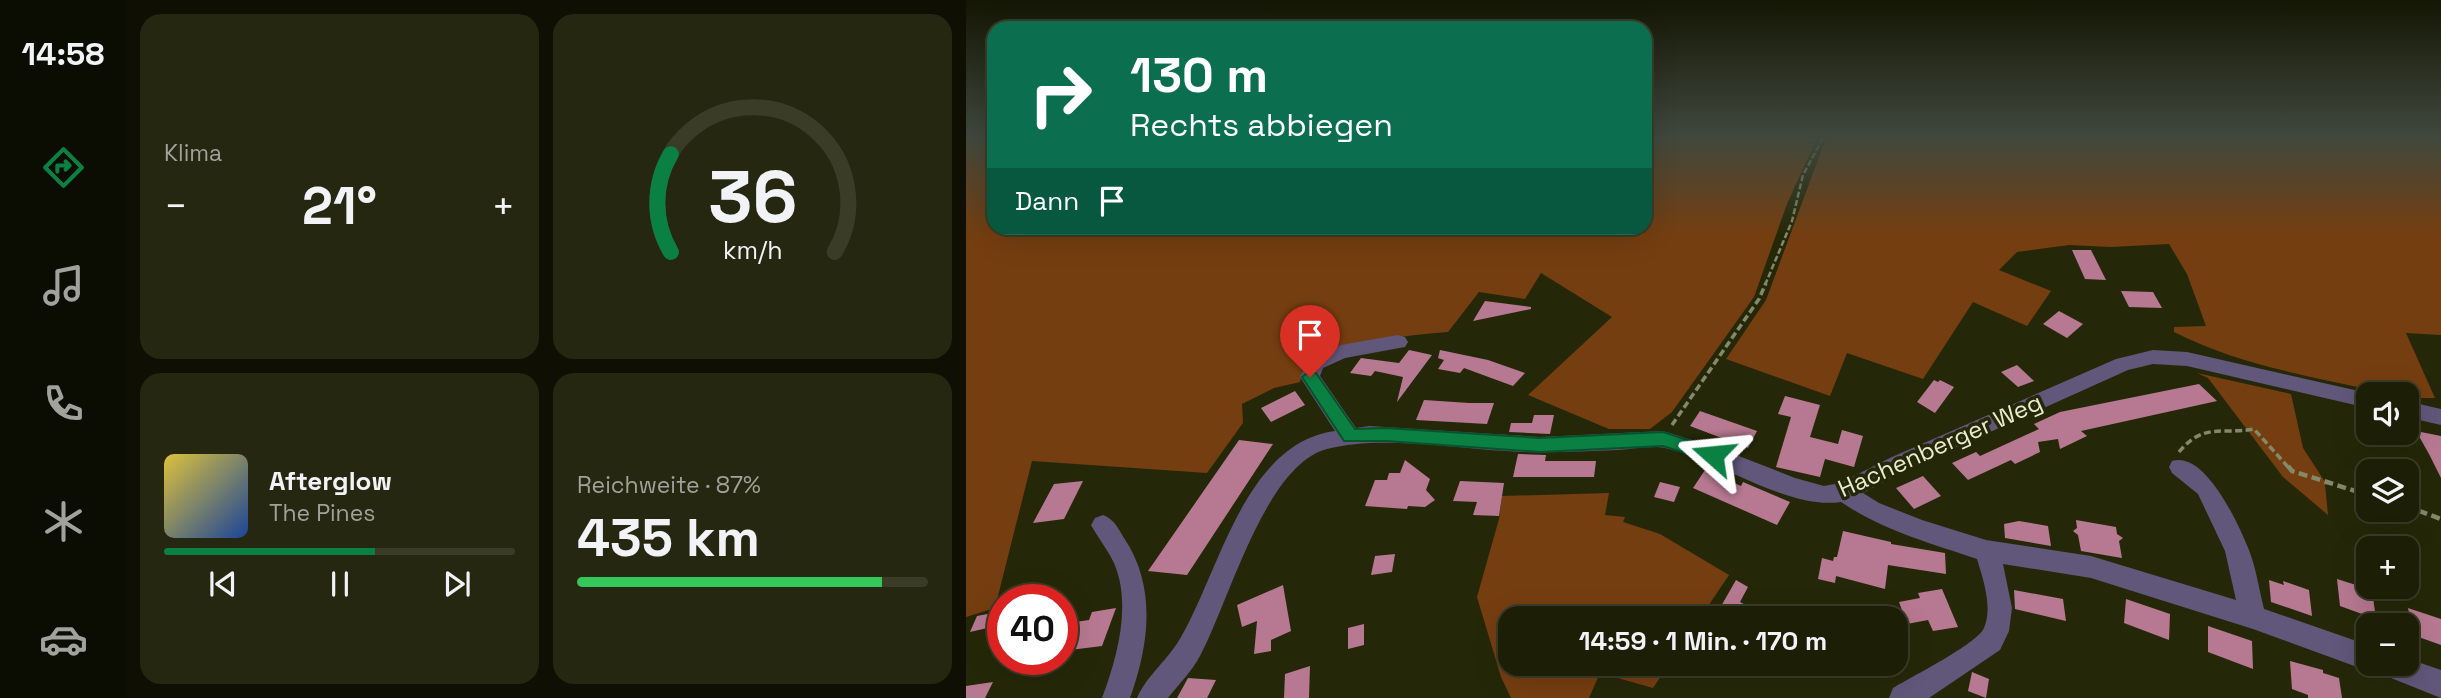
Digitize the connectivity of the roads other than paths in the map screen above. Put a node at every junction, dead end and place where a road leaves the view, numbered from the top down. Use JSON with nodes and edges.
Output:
{"nodes":[{"id":1,"x":1398,"y":342,"type":"dead end"},
{"id":2,"x":2356,"y":397,"type":"edge"},
{"id":3,"x":2419,"y":412,"type":"edge"},
{"id":4,"x":2441,"y":417,"type":"edge"},
{"id":5,"x":1350,"y":436,"type":"junction"},
{"id":6,"x":2180,"y":467,"type":"road end"},
{"id":7,"x":1844,"y":492,"type":"junction"},
{"id":8,"x":1103,"y":525,"type":"dead end"},
{"id":9,"x":1986,"y":551,"type":"junction"},
{"id":10,"x":2253,"y":617,"type":"junction"},
{"id":11,"x":2356,"y":654,"type":"edge"},
{"id":12,"x":2419,"y":676,"type":"edge"},
{"id":13,"x":2441,"y":684,"type":"edge"},
{"id":14,"x":1116,"y":698,"type":"edge"},
{"id":15,"x":1151,"y":698,"type":"edge"},
{"id":16,"x":1903,"y":698,"type":"edge"}],
"edges":[{"from":1,"to":5,"type":"street"},
{"from":2,"to":7,"type":"street","name":"Hachenberger Weg"},
{"from":3,"to":4,"type":"street"},
{"from":5,"to":7,"type":"street","name":"Hachenberger Weg"},
{"from":5,"to":15,"type":"street","name":"Hachenberger Weg"},
{"from":6,"to":10,"type":"street"},
{"from":7,"to":9,"type":"street"},
{"from":8,"to":14,"type":"street"},
{"from":9,"to":10,"type":"street"},
{"from":9,"to":16,"type":"street"},
{"from":10,"to":11,"type":"street"},
{"from":12,"to":13,"type":"street"}]}
